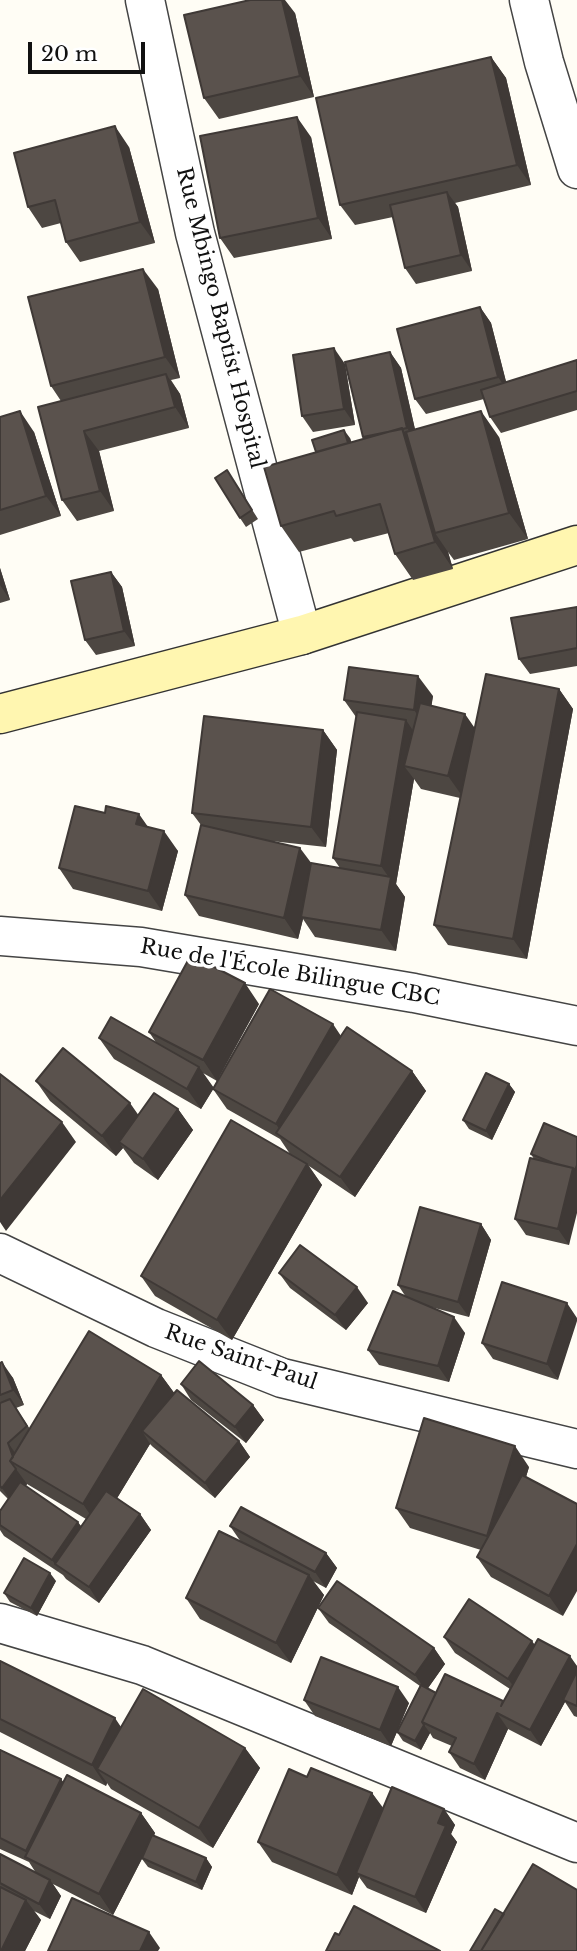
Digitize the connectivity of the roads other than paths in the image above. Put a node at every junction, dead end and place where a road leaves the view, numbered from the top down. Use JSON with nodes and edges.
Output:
{"nodes":[{"id":1,"x":145,"y":0,"type":"edge"},
{"id":2,"x":529,"y":0,"type":"edge"},
{"id":3,"x":577,"y":169,"type":"edge"},
{"id":4,"x":577,"y":545,"type":"edge"},
{"id":5,"x":302,"y":635,"type":"junction"},
{"id":6,"x":0,"y":714,"type":"edge"},
{"id":7,"x":0,"y":936,"type":"edge"},
{"id":8,"x":577,"y":1026,"type":"edge"},
{"id":9,"x":0,"y":1253,"type":"edge"},
{"id":10,"x":577,"y":1449,"type":"edge"},
{"id":11,"x":0,"y":1623,"type":"edge"},
{"id":12,"x":577,"y":1843,"type":"edge"}],
"edges":[{"from":1,"to":5,"type":"street","name":"Rue Mbingo Baptist Hospital"},
{"from":2,"to":3,"type":"street"},
{"from":4,"to":5,"type":"street"},
{"from":5,"to":6,"type":"street"},
{"from":7,"to":8,"type":"street","name":"Rue de l'École Bilingue CBC"},
{"from":9,"to":10,"type":"street","name":"Rue Saint-Paul"},
{"from":11,"to":12,"type":"street"}]}
